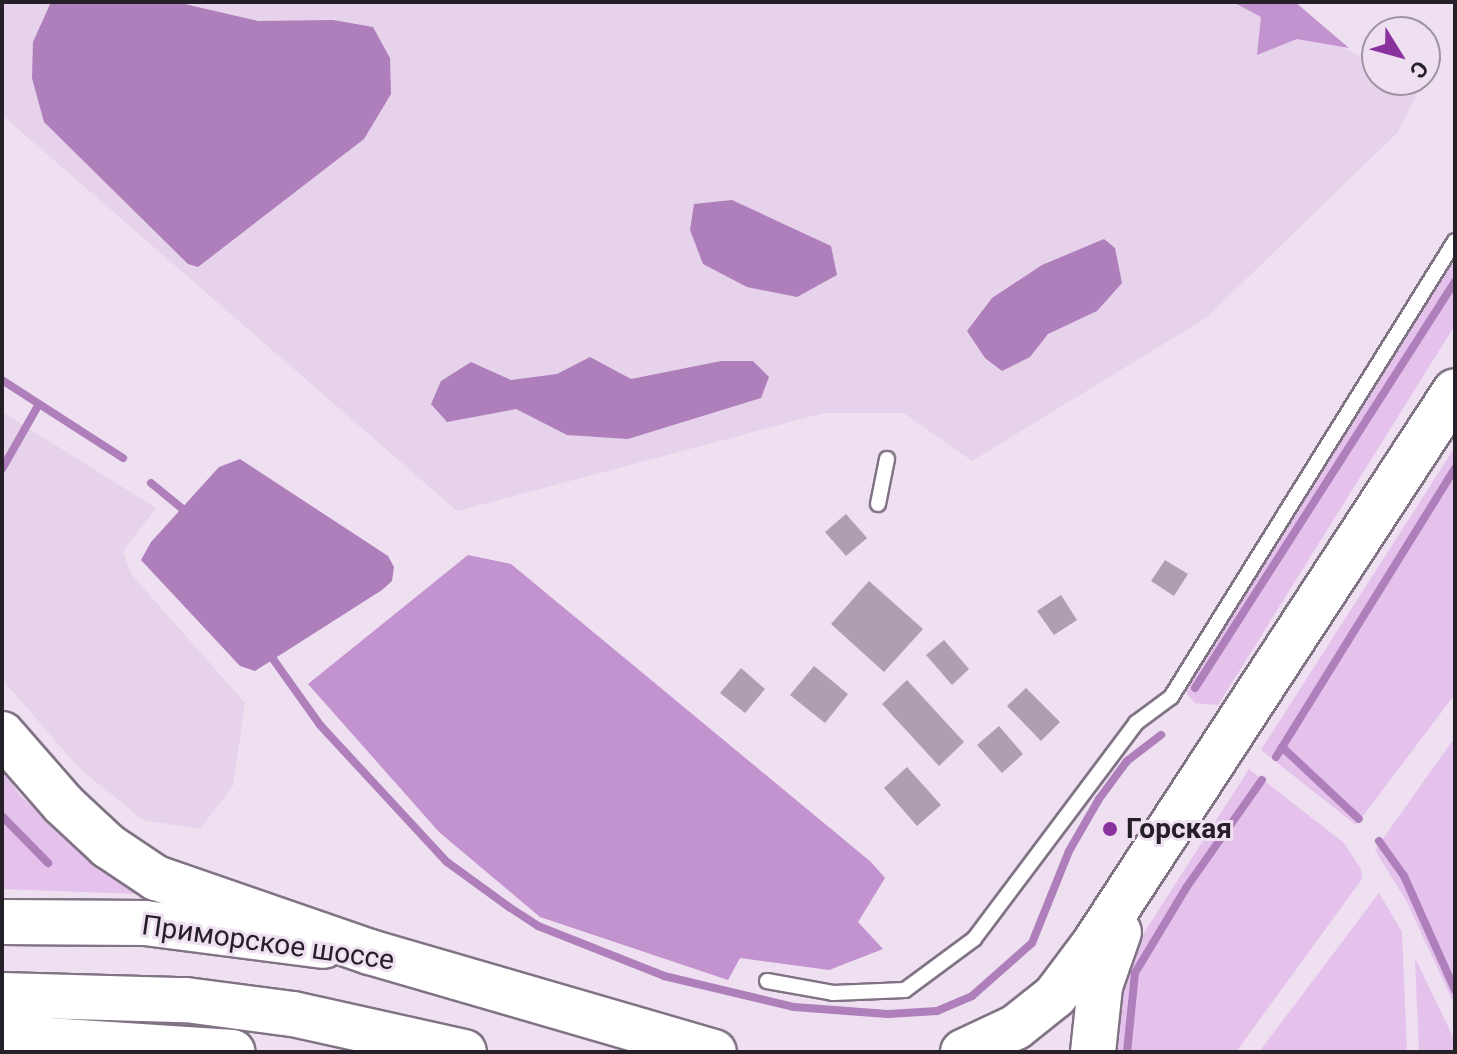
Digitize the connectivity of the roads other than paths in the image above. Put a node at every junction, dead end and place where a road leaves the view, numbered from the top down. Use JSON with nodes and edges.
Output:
{"nodes":[{"id":1,"x":1455,"y":241,"type":"edge"},
{"id":2,"x":1455,"y":391,"type":"edge"},
{"id":3,"x":887,"y":459,"type":"dead end"},
{"id":4,"x":878,"y":504,"type":"dead end"},
{"id":5,"x":2,"y":734,"type":"edge"},
{"id":6,"x":1138,"y":881,"type":"junction"},
{"id":7,"x":2,"y":922,"type":"edge"},
{"id":8,"x":370,"y":952,"type":"junction"},
{"id":9,"x":767,"y":981,"type":"dead end"},
{"id":10,"x":2,"y":995,"type":"edge"},
{"id":11,"x":2,"y":1037,"type":"edge"},
{"id":12,"x":233,"y":1052,"type":"edge"},
{"id":13,"x":464,"y":1052,"type":"edge"},
{"id":14,"x":715,"y":1052,"type":"edge"},
{"id":15,"x":963,"y":1052,"type":"edge"},
{"id":16,"x":1093,"y":1052,"type":"edge"}],
"edges":[{"from":1,"to":9,"type":"lane"},
{"from":2,"to":6,"type":"main road"},
{"from":3,"to":4,"type":"lane"},
{"from":5,"to":8,"type":"main road"},
{"from":6,"to":15,"type":"main road"},
{"from":6,"to":16,"type":"main road"},
{"from":7,"to":8,"type":"main road","name":"Приморское шоссе"},
{"from":8,"to":14,"type":"main road","name":"Приморское шоссе"},
{"from":10,"to":13,"type":"main road"},
{"from":11,"to":12,"type":"main road"}]}
